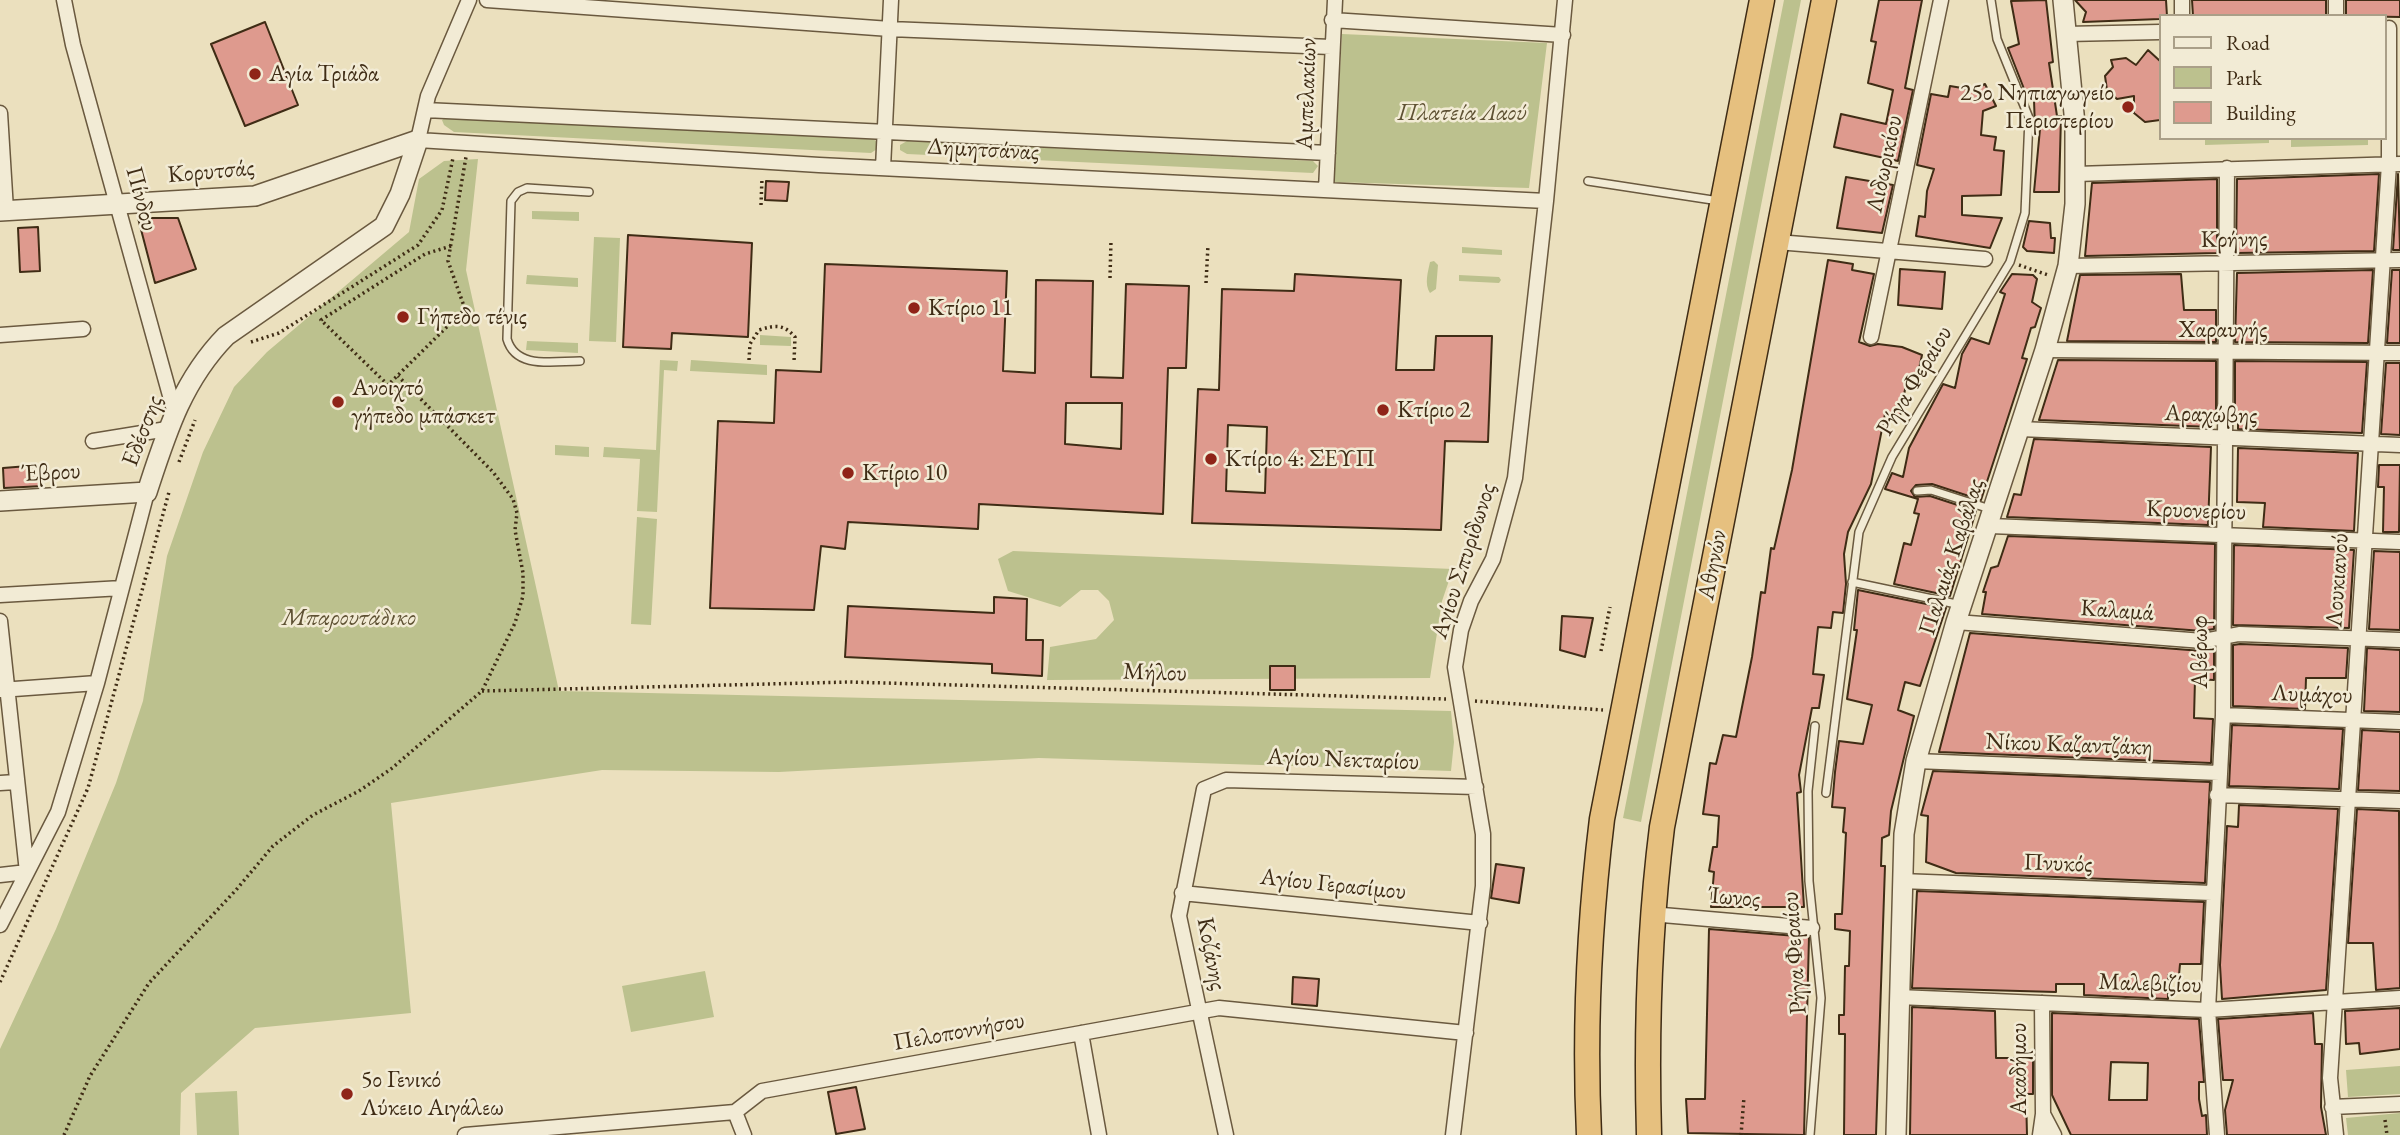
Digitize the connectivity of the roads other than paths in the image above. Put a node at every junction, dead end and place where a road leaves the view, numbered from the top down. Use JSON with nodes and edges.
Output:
{"nodes":[{"id":1,"x":64,"y":0,"type":"edge"},
{"id":2,"x":470,"y":0,"type":"edge"},
{"id":3,"x":487,"y":0,"type":"edge"},
{"id":4,"x":891,"y":0,"type":"edge"},
{"id":5,"x":1335,"y":0,"type":"edge"},
{"id":6,"x":1565,"y":0,"type":"edge"},
{"id":7,"x":1762,"y":0,"type":"edge"},
{"id":8,"x":1824,"y":0,"type":"edge"},
{"id":9,"x":1941,"y":0,"type":"edge"},
{"id":10,"x":1991,"y":0,"type":"edge"},
{"id":11,"x":2063,"y":0,"type":"edge"},
{"id":12,"x":1332,"y":20,"type":"junction"},
{"id":13,"x":2391,"y":28,"type":"edge"},
{"id":14,"x":890,"y":29,"type":"junction"},
{"id":15,"x":2158,"y":32,"type":"edge"},
{"id":16,"x":2066,"y":34,"type":"junction"},
{"id":17,"x":1563,"y":35,"type":"junction"},
{"id":18,"x":1331,"y":47,"type":"junction"},
{"id":19,"x":425,"y":110,"type":"junction"},
{"id":20,"x":0,"y":113,"type":"edge"},
{"id":21,"x":887,"y":133,"type":"junction"},
{"id":22,"x":418,"y":140,"type":"junction"},
{"id":23,"x":1328,"y":153,"type":"junction"},
{"id":24,"x":2395,"y":164,"type":"edge"},
{"id":25,"x":884,"y":168,"type":"junction"},
{"id":26,"x":2227,"y":168,"type":"junction"},
{"id":27,"x":2076,"y":174,"type":"junction"},
{"id":28,"x":1588,"y":181,"type":"dead end"},
{"id":29,"x":1326,"y":190,"type":"junction"},
{"id":30,"x":589,"y":192,"type":"dead end"},
{"id":31,"x":1546,"y":201,"type":"junction"},
{"id":32,"x":1723,"y":201,"type":"junction"},
{"id":33,"x":119,"y":204,"type":"junction"},
{"id":34,"x":3,"y":210,"type":"edge"},
{"id":35,"x":1777,"y":242,"type":"junction"},
{"id":36,"x":1889,"y":252,"type":"junction"},
{"id":37,"x":1985,"y":259,"type":"dead end"},
{"id":38,"x":2400,"y":260,"type":"edge"},
{"id":39,"x":2383,"y":261,"type":"junction"},
{"id":40,"x":2226,"y":262,"type":"junction"},
{"id":41,"x":2066,"y":273,"type":"junction"},
{"id":42,"x":83,"y":329,"type":"dead end"},
{"id":43,"x":0,"y":335,"type":"edge"},
{"id":44,"x":1871,"y":337,"type":"dead end"},
{"id":45,"x":2045,"y":350,"type":"junction"},
{"id":46,"x":2225,"y":353,"type":"junction"},
{"id":47,"x":2376,"y":353,"type":"junction"},
{"id":48,"x":2400,"y":353,"type":"edge"},
{"id":49,"x":580,"y":361,"type":"dead end"},
{"id":50,"x":174,"y":410,"type":"junction"},
{"id":51,"x":167,"y":429,"type":"junction"},
{"id":52,"x":2020,"y":429,"type":"junction"},
{"id":53,"x":2225,"y":439,"type":"junction"},
{"id":54,"x":93,"y":441,"type":"dead end"},
{"id":55,"x":2371,"y":444,"type":"junction"},
{"id":56,"x":2400,"y":445,"type":"edge"},
{"id":57,"x":1917,"y":491,"type":"dead end"},
{"id":58,"x":147,"y":492,"type":"junction"},
{"id":59,"x":0,"y":501,"type":"edge"},
{"id":60,"x":1992,"y":518,"type":"junction"},
{"id":61,"x":2223,"y":535,"type":"junction"},
{"id":62,"x":2364,"y":541,"type":"junction"},
{"id":63,"x":2400,"y":542,"type":"edge"},
{"id":64,"x":1852,"y":582,"type":"junction"},
{"id":65,"x":122,"y":588,"type":"junction"},
{"id":66,"x":0,"y":595,"type":"edge"},
{"id":67,"x":1959,"y":614,"type":"junction"},
{"id":68,"x":0,"y":621,"type":"edge"},
{"id":69,"x":2223,"y":638,"type":"junction"},
{"id":70,"x":2356,"y":638,"type":"junction"},
{"id":71,"x":2400,"y":640,"type":"edge"},
{"id":72,"x":97,"y":683,"type":"junction"},
{"id":73,"x":4,"y":690,"type":"edge"},
{"id":74,"x":2223,"y":715,"type":"junction"},
{"id":75,"x":2353,"y":720,"type":"junction"},
{"id":76,"x":2400,"y":722,"type":"edge"},
{"id":77,"x":1815,"y":726,"type":"dead end"},
{"id":78,"x":1916,"y":761,"type":"junction"},
{"id":79,"x":2220,"y":774,"type":"junction"},
{"id":80,"x":16,"y":782,"type":"junction"},
{"id":81,"x":0,"y":783,"type":"edge"},
{"id":82,"x":1209,"y":785,"type":"joint"},
{"id":83,"x":1476,"y":787,"type":"junction"},
{"id":84,"x":1826,"y":793,"type":"dead end"},
{"id":85,"x":2217,"y":795,"type":"junction"},
{"id":86,"x":2348,"y":799,"type":"junction"},
{"id":87,"x":2400,"y":801,"type":"edge"},
{"id":88,"x":27,"y":872,"type":"junction"},
{"id":89,"x":0,"y":875,"type":"edge"},
{"id":90,"x":1901,"y":881,"type":"junction"},
{"id":91,"x":1182,"y":893,"type":"junction"},
{"id":92,"x":2212,"y":893,"type":"junction"},
{"id":93,"x":1651,"y":914,"type":"junction"},
{"id":94,"x":1480,"y":923,"type":"junction"},
{"id":95,"x":0,"y":925,"type":"edge"},
{"id":96,"x":1812,"y":928,"type":"junction"},
{"id":97,"x":1898,"y":997,"type":"junction"},
{"id":98,"x":2400,"y":998,"type":"edge"},
{"id":99,"x":2335,"y":1002,"type":"junction"},
{"id":100,"x":2042,"y":1003,"type":"junction"},
{"id":101,"x":2208,"y":1010,"type":"junction"},
{"id":102,"x":1199,"y":1011,"type":"junction"},
{"id":103,"x":1081,"y":1033,"type":"junction"},
{"id":104,"x":1466,"y":1033,"type":"junction"},
{"id":105,"x":2400,"y":1104,"type":"edge"},
{"id":106,"x":2332,"y":1107,"type":"junction"},
{"id":107,"x":735,"y":1112,"type":"junction"},
{"id":108,"x":2043,"y":1114,"type":"junction"},
{"id":109,"x":466,"y":1135,"type":"edge"},
{"id":110,"x":744,"y":1135,"type":"edge"},
{"id":111,"x":1099,"y":1135,"type":"edge"},
{"id":112,"x":1225,"y":1135,"type":"edge"},
{"id":113,"x":1453,"y":1135,"type":"edge"},
{"id":114,"x":1589,"y":1135,"type":"edge"},
{"id":115,"x":1649,"y":1135,"type":"edge"},
{"id":116,"x":1810,"y":1135,"type":"edge"},
{"id":117,"x":1896,"y":1135,"type":"edge"},
{"id":118,"x":2040,"y":1135,"type":"edge"},
{"id":119,"x":2054,"y":1135,"type":"edge"},
{"id":120,"x":2217,"y":1135,"type":"edge"},
{"id":121,"x":2336,"y":1135,"type":"edge"}],
"edges":[{"from":1,"to":33,"type":"street","name":"Πίνδου"},
{"from":2,"to":19,"type":"street","name":"Εδέσσης"},
{"from":3,"to":14,"type":"street"},
{"from":4,"to":14,"type":"street"},
{"from":5,"to":12,"type":"street","name":"Αμπελακίων"},
{"from":6,"to":17,"type":"street","name":"Αγίου Σπυρίδωνος"},
{"from":7,"to":32,"type":"highway"},
{"from":8,"to":35,"type":"highway","name":"Αθηνών"},
{"from":9,"to":36,"type":"street","name":"Λιδωρικίου"},
{"from":10,"to":64,"type":"lane","name":"Ρήγα Φεραίου"},
{"from":11,"to":16,"type":"street","name":"Παλαιάς Καβάλας"},
{"from":12,"to":17,"type":"street"},
{"from":12,"to":18,"type":"street","name":"Αμπελακίων"},
{"from":13,"to":24,"type":"street","name":"Λουκιανού"},
{"from":14,"to":18,"type":"street"},
{"from":14,"to":21,"type":"street"},
{"from":15,"to":16,"type":"street"},
{"from":16,"to":27,"type":"street","name":"Παλαιάς Καβάλας"},
{"from":17,"to":31,"type":"street","name":"Αγίου Σπυρίδωνος"},
{"from":18,"to":23,"type":"street","name":"Αμπελακίων"},
{"from":19,"to":21,"type":"street","name":"Δημητσάνας"},
{"from":19,"to":22,"type":"street","name":"Εδέσσης"},
{"from":20,"to":34,"type":"street"},
{"from":21,"to":23,"type":"street","name":"Δημητσάνας"},
{"from":21,"to":25,"type":"street"},
{"from":22,"to":25,"type":"street","name":"Δημητσάνας"},
{"from":22,"to":33,"type":"street","name":"Κορυτσάς"},
{"from":22,"to":50,"type":"street","name":"Εδέσσης"},
{"from":23,"to":29,"type":"street","name":"Αμπελακίων"},
{"from":24,"to":26,"type":"street"},
{"from":24,"to":39,"type":"street","name":"Λουκιανού"},
{"from":25,"to":29,"type":"street","name":"Δημητσάνας"},
{"from":26,"to":27,"type":"street"},
{"from":26,"to":40,"type":"street","name":"Αβέρωφ"},
{"from":27,"to":41,"type":"street","name":"Παλαιάς Καβάλας"},
{"from":28,"to":32,"type":"lane"},
{"from":29,"to":31,"type":"street","name":"Δημητσάνας"},
{"from":30,"to":49,"type":"lane"},
{"from":31,"to":83,"type":"street","name":"Αγίου Σπυρίδωνος"},
{"from":32,"to":114,"type":"highway"},
{"from":33,"to":34,"type":"street","name":"Κορυτσάς"},
{"from":33,"to":50,"type":"street","name":"Πίνδου"},
{"from":35,"to":36,"type":"street"},
{"from":35,"to":93,"type":"highway","name":"Αθηνών"},
{"from":36,"to":37,"type":"street"},
{"from":36,"to":44,"type":"street","name":"Λιδωρικίου"},
{"from":38,"to":39,"type":"street","name":"Κρήνης"},
{"from":39,"to":40,"type":"street","name":"Κρήνης"},
{"from":39,"to":47,"type":"street","name":"Λουκιανού"},
{"from":40,"to":41,"type":"street","name":"Κρήνης"},
{"from":40,"to":46,"type":"street","name":"Αβέρωφ"},
{"from":41,"to":45,"type":"street","name":"Παλαιάς Καβάλας"},
{"from":42,"to":43,"type":"street"},
{"from":45,"to":46,"type":"street","name":"Χαραυγής"},
{"from":45,"to":52,"type":"street","name":"Παλαιάς Καβάλας"},
{"from":46,"to":47,"type":"street","name":"Χαραυγής"},
{"from":46,"to":53,"type":"street","name":"Αβέρωφ"},
{"from":47,"to":48,"type":"street","name":"Χαραυγής"},
{"from":47,"to":55,"type":"street","name":"Λουκιανού"},
{"from":50,"to":51,"type":"street","name":"Εδέσσης"},
{"from":51,"to":54,"type":"street"},
{"from":51,"to":58,"type":"street","name":"Εδέσσης"},
{"from":52,"to":53,"type":"street","name":"Αραχώβης"},
{"from":52,"to":60,"type":"street","name":"Παλαιάς Καβάλας"},
{"from":53,"to":55,"type":"street","name":"Αραχώβης"},
{"from":53,"to":61,"type":"street","name":"Αβέρωφ"},
{"from":55,"to":56,"type":"street","name":"Αραχώβης"},
{"from":55,"to":62,"type":"street","name":"Λουκιανού"},
{"from":57,"to":60,"type":"lane"},
{"from":58,"to":59,"type":"street","name":"Έβρου"},
{"from":58,"to":65,"type":"street","name":"Εδέσσης"},
{"from":60,"to":61,"type":"street","name":"Κρυονερίου"},
{"from":60,"to":67,"type":"street","name":"Παλαιάς Καβάλας"},
{"from":61,"to":62,"type":"street","name":"Κρυονερίου"},
{"from":61,"to":69,"type":"street","name":"Αβέρωφ"},
{"from":62,"to":63,"type":"street","name":"Κρυονερίου"},
{"from":62,"to":70,"type":"street","name":"Λουκιανού"},
{"from":64,"to":67,"type":"lane"},
{"from":64,"to":84,"type":"lane","name":"Ρήγα Φεραίου"},
{"from":65,"to":66,"type":"street"},
{"from":65,"to":72,"type":"street","name":"Εδέσσης"},
{"from":67,"to":69,"type":"street","name":"Καλαμά"},
{"from":67,"to":78,"type":"street","name":"Παλαιάς Καβάλας"},
{"from":68,"to":73,"type":"street"},
{"from":69,"to":70,"type":"street","name":"Καλαμά"},
{"from":69,"to":74,"type":"street","name":"Αβέρωφ"},
{"from":70,"to":71,"type":"street","name":"Καλαμά"},
{"from":70,"to":75,"type":"street","name":"Λουκιανού"},
{"from":72,"to":73,"type":"street"},
{"from":72,"to":88,"type":"street","name":"Εδέσσης"},
{"from":73,"to":80,"type":"street"},
{"from":74,"to":75,"type":"street","name":"Λυμάχου"},
{"from":74,"to":79,"type":"street","name":"Αβέρωφ"},
{"from":75,"to":76,"type":"street","name":"Λυμάχου"},
{"from":75,"to":86,"type":"street","name":"Λουκιανού"},
{"from":77,"to":96,"type":"lane","name":"Ρήγα Φεραίου"},
{"from":78,"to":79,"type":"street","name":"Νίκου Καζαντζάκη"},
{"from":78,"to":90,"type":"street","name":"Παλαιάς Καβάλας"},
{"from":79,"to":85,"type":"street","name":"Αβέρωφ"},
{"from":80,"to":81,"type":"street"},
{"from":80,"to":88,"type":"street"},
{"from":82,"to":83,"type":"street","name":"Αγίου Νεκταρίου"},
{"from":82,"to":91,"type":"street","name":"Κοζάνης"},
{"from":83,"to":94,"type":"street","name":"Αγίου Σπυρίδωνος"},
{"from":85,"to":86,"type":"street"},
{"from":85,"to":92,"type":"street","name":"Αβέρωφ"},
{"from":86,"to":87,"type":"street"},
{"from":86,"to":99,"type":"street","name":"Λουκιανού"},
{"from":88,"to":89,"type":"street"},
{"from":88,"to":95,"type":"street","name":"Εδέσσης"},
{"from":90,"to":92,"type":"street","name":"Πνυκός"},
{"from":90,"to":97,"type":"street","name":"Παλαιάς Καβάλας"},
{"from":91,"to":94,"type":"street","name":"Αγίου Γερασίμου"},
{"from":91,"to":102,"type":"street","name":"Κοζάνης"},
{"from":92,"to":101,"type":"street","name":"Αβέρωφ"},
{"from":93,"to":96,"type":"street","name":"Ίωνος"},
{"from":93,"to":115,"type":"highway","name":"Αθηνών"},
{"from":94,"to":104,"type":"street","name":"Αγίου Σπυρίδωνος"},
{"from":96,"to":116,"type":"lane","name":"Ρήγα Φεραίου"},
{"from":97,"to":100,"type":"street","name":"Μαλεβιζίου"},
{"from":97,"to":117,"type":"street","name":"Παλαιάς Καβάλας"},
{"from":98,"to":99,"type":"street","name":"Μαλεβιζίου"},
{"from":99,"to":101,"type":"street","name":"Μαλεβιζίου"},
{"from":99,"to":106,"type":"street","name":"Λουκιανού"},
{"from":100,"to":101,"type":"street","name":"Μαλεβιζίου"},
{"from":100,"to":108,"type":"street","name":"Ακαδήμου"},
{"from":101,"to":120,"type":"street","name":"Αβέρωφ"},
{"from":102,"to":103,"type":"street","name":"Πελοποννήσου"},
{"from":102,"to":104,"type":"street","name":"Πελοποννήσου"},
{"from":102,"to":112,"type":"street","name":"Κοζάνης"},
{"from":103,"to":107,"type":"street","name":"Πελοποννήσου"},
{"from":103,"to":111,"type":"street"},
{"from":104,"to":113,"type":"street","name":"Αγίου Σπυρίδωνος"},
{"from":105,"to":106,"type":"street"},
{"from":106,"to":121,"type":"street","name":"Λουκιανού"},
{"from":107,"to":109,"type":"street"},
{"from":107,"to":110,"type":"street"},
{"from":108,"to":118,"type":"street","name":"Ακαδήμου"},
{"from":108,"to":119,"type":"street"}]}
